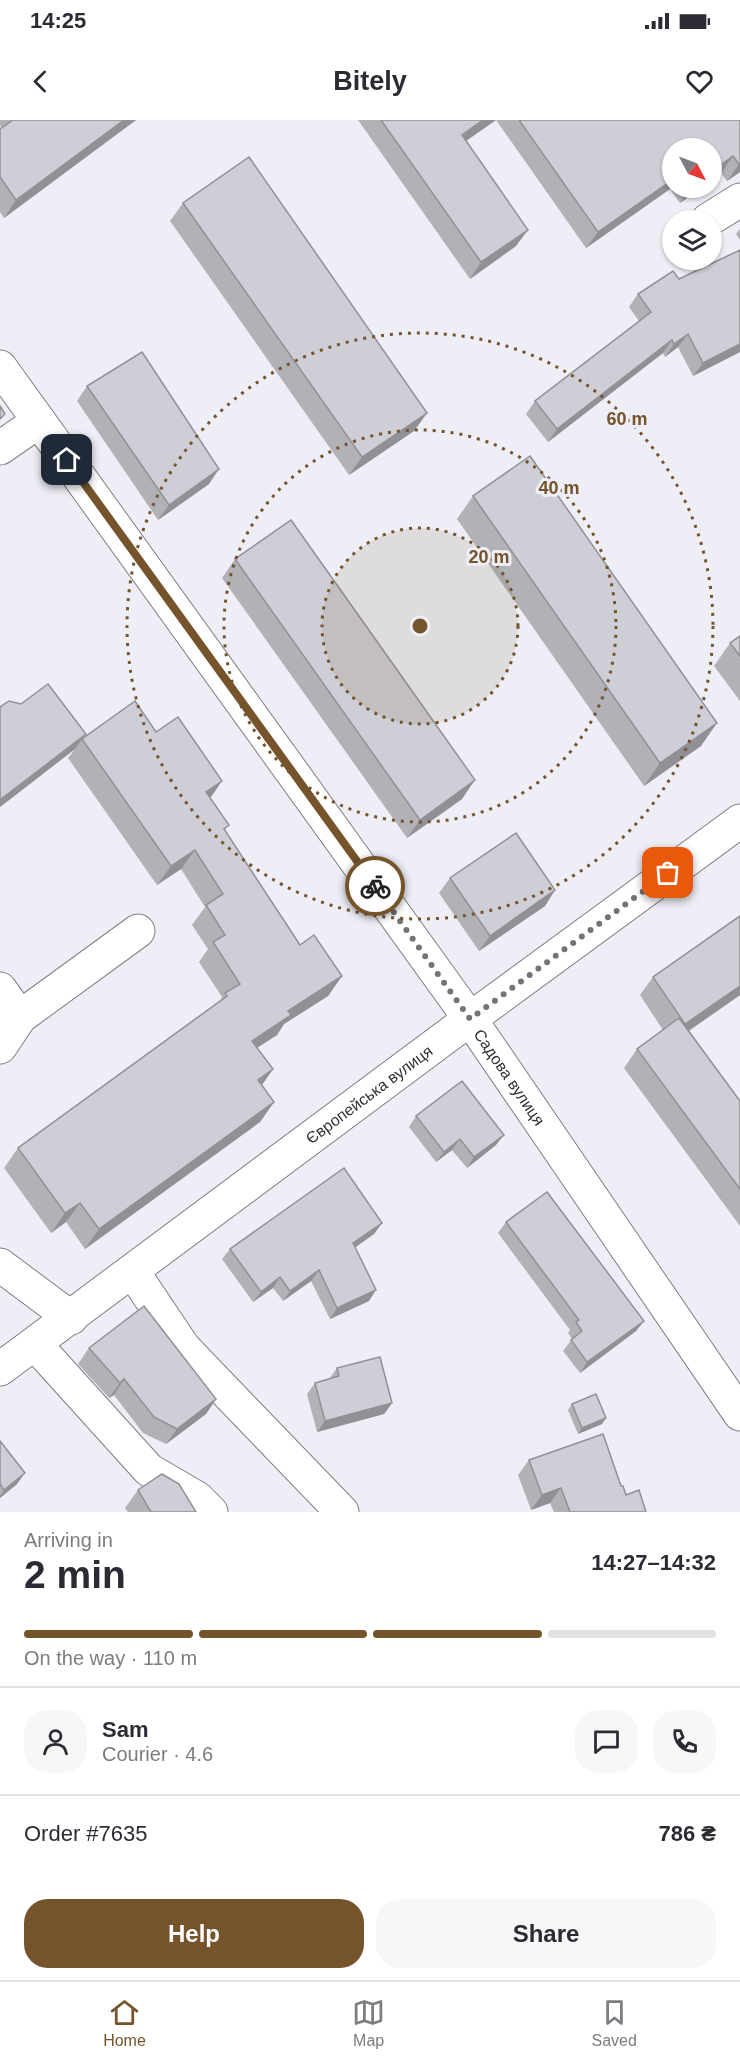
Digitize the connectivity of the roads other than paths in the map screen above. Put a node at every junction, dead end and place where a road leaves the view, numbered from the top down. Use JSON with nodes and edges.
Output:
{"nodes":[{"id":1,"x":740,"y":200,"type":"edge"},
{"id":2,"x":722,"y":211,"type":"edge"},
{"id":3,"x":0,"y":366,"type":"edge"},
{"id":4,"x":39,"y":421,"type":"junction"},
{"id":5,"x":0,"y":448,"type":"edge"},
{"id":6,"x":740,"y":821,"type":"edge"},
{"id":7,"x":138,"y":931,"type":"dead end"},
{"id":8,"x":0,"y":989,"type":"edge"},
{"id":9,"x":20,"y":1017,"type":"junction"},
{"id":10,"x":470,"y":1019,"type":"junction"},
{"id":11,"x":0,"y":1047,"type":"edge"},
{"id":12,"x":0,"y":1265,"type":"edge"},
{"id":13,"x":133,"y":1272,"type":"junction"},
{"id":14,"x":70,"y":1318,"type":"junction"},
{"id":15,"x":35,"y":1344,"type":"junction"},
{"id":16,"x":0,"y":1369,"type":"edge"},
{"id":17,"x":740,"y":1414,"type":"edge"},
{"id":18,"x":211,"y":1512,"type":"edge"},
{"id":19,"x":342,"y":1512,"type":"edge"}],
"edges":[{"from":1,"to":2,"type":"street"},
{"from":3,"to":4,"type":"street","name":"Садова вулиця"},
{"from":4,"to":5,"type":"street"},
{"from":4,"to":10,"type":"street","name":"Садова вулиця"},
{"from":6,"to":10,"type":"street","name":"Європейська вулиця"},
{"from":7,"to":9,"type":"street"},
{"from":8,"to":9,"type":"street"},
{"from":9,"to":11,"type":"street"},
{"from":10,"to":13,"type":"street","name":"Європейська вулиця"},
{"from":10,"to":17,"type":"street","name":"Садова вулиця"},
{"from":12,"to":14,"type":"street"},
{"from":13,"to":14,"type":"street","name":"Європейська вулиця"},
{"from":13,"to":19,"type":"street"},
{"from":14,"to":15,"type":"street","name":"Європейська вулиця"},
{"from":15,"to":16,"type":"street","name":"Європейська вулиця"},
{"from":15,"to":18,"type":"street"}]}
